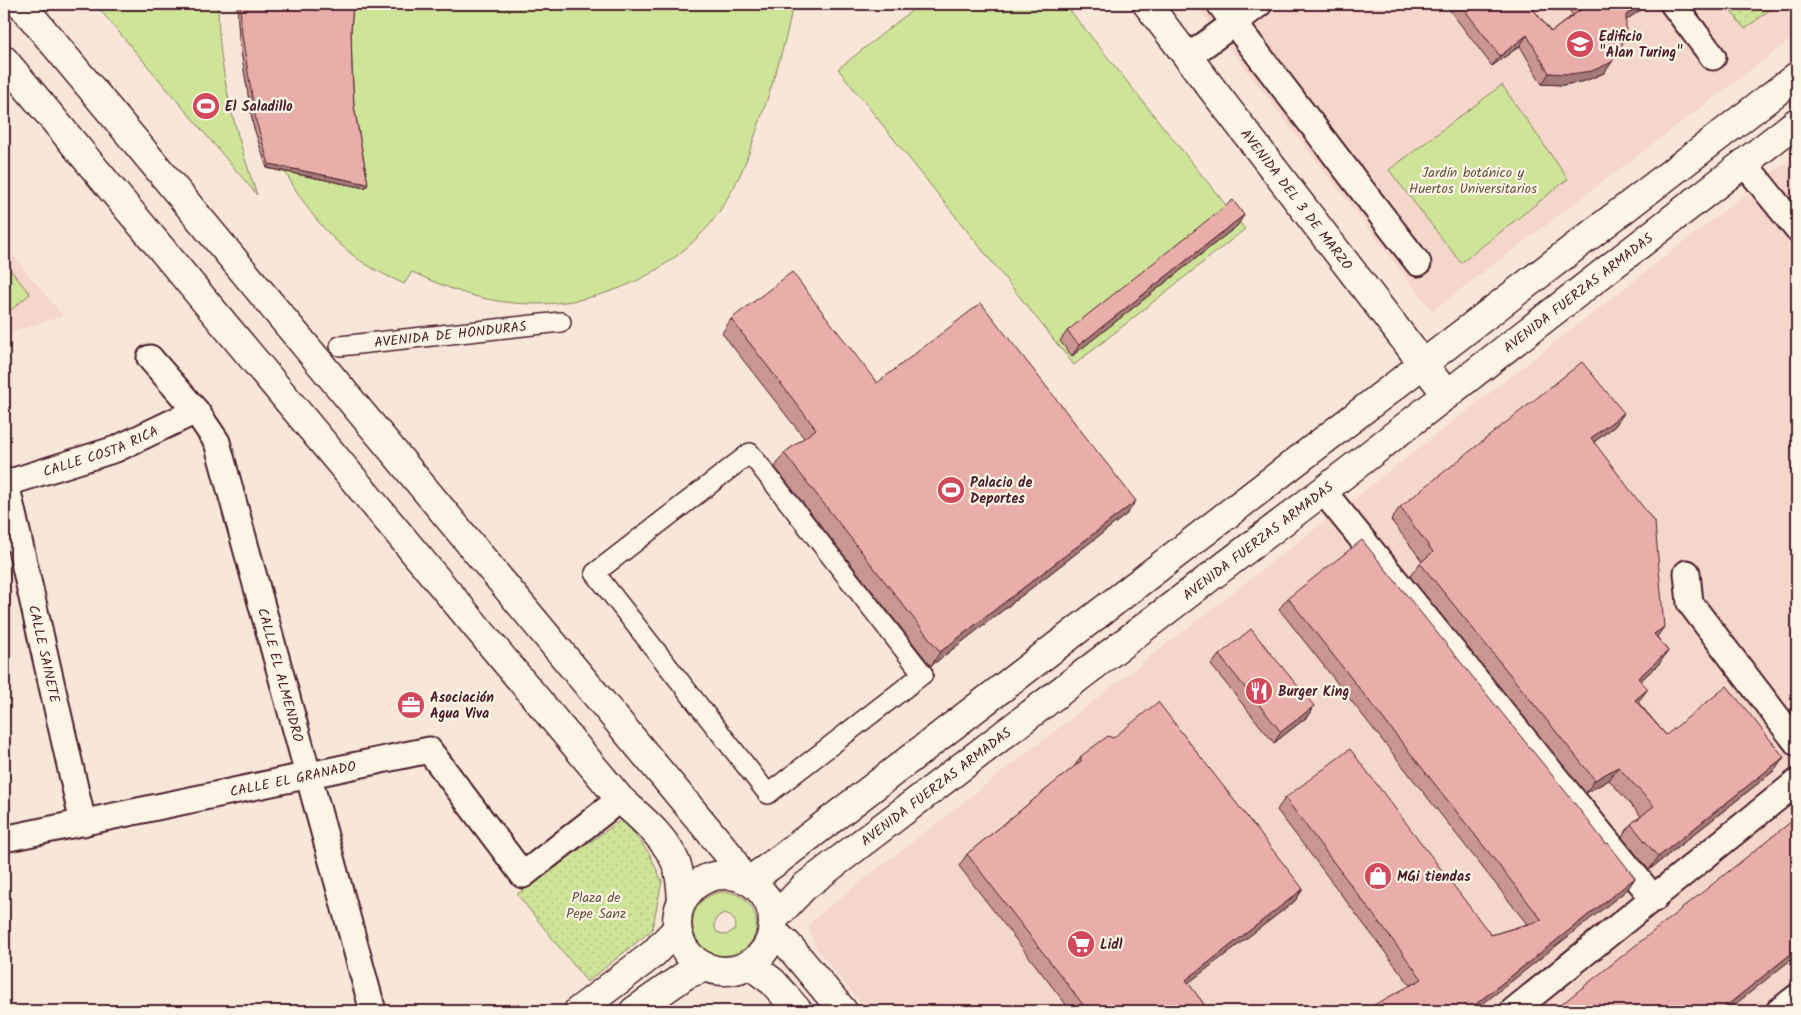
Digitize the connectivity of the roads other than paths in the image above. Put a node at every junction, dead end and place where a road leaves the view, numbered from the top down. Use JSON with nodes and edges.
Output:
{"nodes":[{"id":1,"x":21,"y":4,"type":"edge"},
{"id":2,"x":1147,"y":4,"type":"edge"},
{"id":3,"x":1259,"y":4,"type":"edge"},
{"id":4,"x":1673,"y":4,"type":"edge"},
{"id":5,"x":1227,"y":13,"type":"edge"},
{"id":6,"x":1188,"y":57,"type":"junction"},
{"id":7,"x":1713,"y":57,"type":"dead end"},
{"id":8,"x":4,"y":60,"type":"edge"},
{"id":9,"x":1797,"y":76,"type":"edge"},
{"id":10,"x":1797,"y":122,"type":"edge"},
{"id":11,"x":1722,"y":134,"type":"junction"},
{"id":12,"x":1744,"y":163,"type":"junction"},
{"id":13,"x":1797,"y":229,"type":"edge"},
{"id":14,"x":1418,"y":263,"type":"dead end"},
{"id":15,"x":561,"y":322,"type":"dead end"},
{"id":16,"x":340,"y":346,"type":"dead end"},
{"id":17,"x":150,"y":358,"type":"dead end"},
{"id":18,"x":1424,"y":364,"type":"junction"},
{"id":19,"x":1447,"y":394,"type":"junction"},
{"id":20,"x":196,"y":412,"type":"junction"},
{"id":21,"x":750,"y":452,"type":"joint"},
{"id":22,"x":5,"y":484,"type":"edge"},
{"id":23,"x":1323,"y":491,"type":"junction"},
{"id":24,"x":1687,"y":573,"type":"dead end"},
{"id":25,"x":1797,"y":743,"type":"edge"},
{"id":26,"x":309,"y":776,"type":"junction"},
{"id":27,"x":1797,"y":782,"type":"edge"},
{"id":28,"x":620,"y":799,"type":"junction"},
{"id":29,"x":83,"y":823,"type":"junction"},
{"id":30,"x":4,"y":840,"type":"edge"},
{"id":31,"x":745,"y":879,"type":"junction"},
{"id":32,"x":1654,"y":899,"type":"junction"},
{"id":33,"x":682,"y":901,"type":"junction"},
{"id":34,"x":772,"y":925,"type":"junction"},
{"id":35,"x":677,"y":929,"type":"junction"},
{"id":36,"x":749,"y":964,"type":"junction"},
{"id":37,"x":706,"y":967,"type":"junction"},
{"id":38,"x":1797,"y":997,"type":"edge"},
{"id":39,"x":373,"y":1011,"type":"edge"},
{"id":40,"x":578,"y":1011,"type":"edge"},
{"id":41,"x":634,"y":1011,"type":"edge"},
{"id":42,"x":798,"y":1011,"type":"edge"},
{"id":43,"x":843,"y":1011,"type":"edge"},
{"id":44,"x":1513,"y":1011,"type":"edge"},
{"id":45,"x":1779,"y":1011,"type":"edge"}],
"edges":[{"from":1,"to":31,"type":"main road"},
{"from":2,"to":6,"type":"main road","name":"AVENIDA DEL 3 DE MARZO"},
{"from":3,"to":5,"type":"street"},
{"from":4,"to":7,"type":"street"},
{"from":5,"to":6,"type":"street"},
{"from":5,"to":14,"type":"street"},
{"from":6,"to":18,"type":"main road","name":"AVENIDA DEL 3 DE MARZO"},
{"from":8,"to":28,"type":"main road"},
{"from":9,"to":11,"type":"main road"},
{"from":10,"to":12,"type":"main road","name":"AVENIDA FUERZAS ARMADAS"},
{"from":11,"to":12,"type":"main road"},
{"from":11,"to":18,"type":"main road"},
{"from":12,"to":13,"type":"street"},
{"from":12,"to":19,"type":"main road","name":"AVENIDA FUERZAS ARMADAS"},
{"from":15,"to":16,"type":"street","name":"AVENIDA DE HONDURAS"},
{"from":17,"to":20,"type":"street","name":"CALLE EL ALMENDRO"},
{"from":18,"to":19,"type":"main road","name":"AVENIDA DEL 3 DE MARZO"},
{"from":18,"to":31,"type":"main road"},
{"from":19,"to":23,"type":"main road","name":"AVENIDA FUERZAS ARMADAS"},
{"from":20,"to":22,"type":"street","name":"CALLE COSTA RICA"},
{"from":20,"to":26,"type":"street","name":"CALLE EL ALMENDRO"},
{"from":21,"to":21,"type":"street"},
{"from":22,"to":29,"type":"street","name":"CALLE SAINETE"},
{"from":23,"to":32,"type":"street"},
{"from":23,"to":34,"type":"main road","name":"AVENIDA FUERZAS ARMADAS"},
{"from":24,"to":25,"type":"street"},
{"from":26,"to":28,"type":"street","name":"CALLE EL GRANADO"},
{"from":26,"to":29,"type":"street","name":"CALLE EL GRANADO"},
{"from":26,"to":39,"type":"street","name":"CALLE EL ALMENDRO"},
{"from":27,"to":32,"type":"street"},
{"from":28,"to":33,"type":"main road"},
{"from":29,"to":30,"type":"street","name":"CALLE EL GRANADO"},
{"from":31,"to":33,"type":"main road"},
{"from":31,"to":34,"type":"main road"},
{"from":32,"to":44,"type":"street"},
{"from":33,"to":35,"type":"main road"},
{"from":34,"to":36,"type":"main road"},
{"from":34,"to":43,"type":"main road"},
{"from":35,"to":37,"type":"main road"},
{"from":35,"to":40,"type":"main road"},
{"from":36,"to":37,"type":"main road"},
{"from":36,"to":42,"type":"main road"},
{"from":37,"to":41,"type":"main road"},
{"from":38,"to":45,"type":"street"}]}
